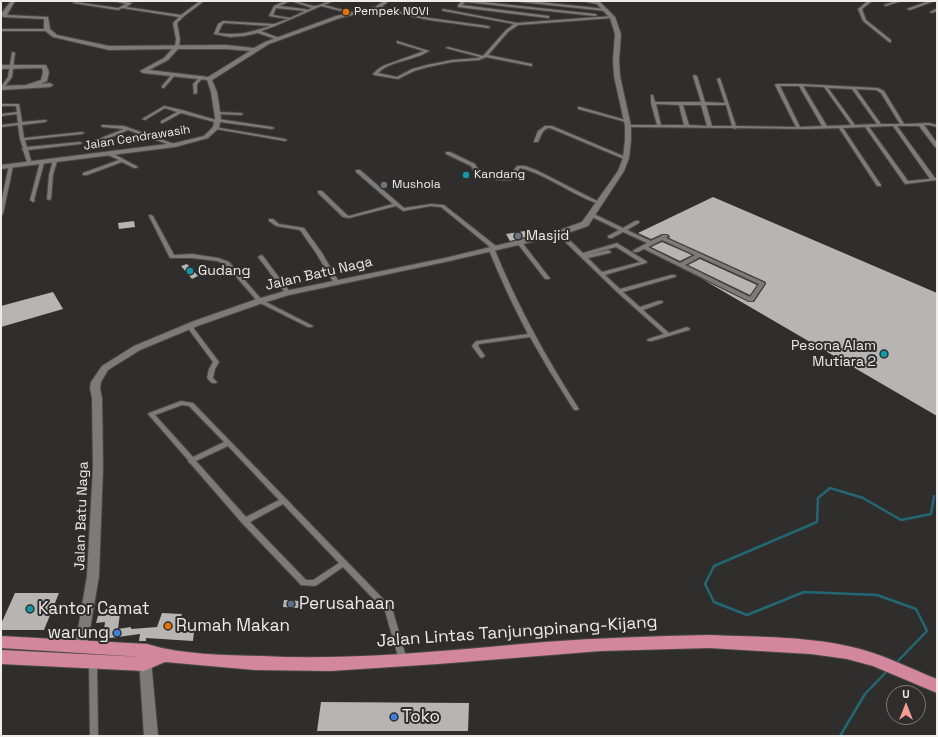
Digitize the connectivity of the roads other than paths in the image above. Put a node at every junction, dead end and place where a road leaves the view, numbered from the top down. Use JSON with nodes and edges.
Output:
{"nodes":[{"id":1,"x":13,"y":1,"type":"edge"},
{"id":2,"x":115,"y":1,"type":"edge"},
{"id":3,"x":202,"y":1,"type":"edge"},
{"id":4,"x":288,"y":1,"type":"edge"},
{"id":5,"x":293,"y":1,"type":"edge"},
{"id":6,"x":327,"y":1,"type":"edge"},
{"id":7,"x":388,"y":1,"type":"edge"},
{"id":8,"x":465,"y":1,"type":"edge"},
{"id":9,"x":520,"y":1,"type":"edge"},
{"id":10,"x":583,"y":1,"type":"edge"},
{"id":11,"x":870,"y":1,"type":"edge"},
{"id":12,"x":899,"y":1,"type":"edge"},
{"id":13,"x":932,"y":1,"type":"edge"},
{"id":14,"x":596,"y":2,"type":"edge"},
{"id":15,"x":75,"y":3,"type":"dead end"},
{"id":16,"x":321,"y":5,"type":"junction"},
{"id":17,"x":886,"y":5,"type":"dead end"},
{"id":18,"x":122,"y":7,"type":"junction"},
{"id":19,"x":275,"y":7,"type":"junction"},
{"id":20,"x":314,"y":7,"type":"junction"},
{"id":21,"x":377,"y":8,"type":"junction"},
{"id":22,"x":909,"y":9,"type":"dead end"},
{"id":23,"x":306,"y":10,"type":"junction"},
{"id":24,"x":444,"y":10,"type":"dead end"},
{"id":25,"x":937,"y":10,"type":"edge"},
{"id":26,"x":932,"y":12,"type":"dead end"},
{"id":27,"x":352,"y":13,"type":"junction"},
{"id":28,"x":608,"y":14,"type":"junction"},
{"id":29,"x":182,"y":16,"type":"junction"},
{"id":30,"x":548,"y":16,"type":"dead end"},
{"id":31,"x":289,"y":18,"type":"junction"},
{"id":32,"x":240,"y":23,"type":"junction"},
{"id":33,"x":517,"y":24,"type":"junction"},
{"id":34,"x":273,"y":25,"type":"junction"},
{"id":35,"x":488,"y":27,"type":"dead end"},
{"id":36,"x":2,"y":30,"type":"dead end"},
{"id":37,"x":47,"y":30,"type":"junction"},
{"id":38,"x":262,"y":30,"type":"junction"},
{"id":39,"x":257,"y":31,"type":"junction"},
{"id":40,"x":239,"y":35,"type":"junction"},
{"id":41,"x":280,"y":38,"type":"junction"},
{"id":42,"x":890,"y":41,"type":"dead end"},
{"id":43,"x":398,"y":42,"type":"dead end"},
{"id":44,"x":177,"y":47,"type":"junction"},
{"id":45,"x":448,"y":48,"type":"dead end"},
{"id":46,"x":254,"y":50,"type":"junction"},
{"id":47,"x":13,"y":53,"type":"dead end"},
{"id":48,"x":485,"y":56,"type":"junction"},
{"id":49,"x":531,"y":66,"type":"dead end"},
{"id":50,"x":1,"y":67,"type":"edge"},
{"id":51,"x":12,"y":67,"type":"junction"},
{"id":52,"x":174,"y":74,"type":"junction"},
{"id":53,"x":695,"y":76,"type":"dead end"},
{"id":54,"x":202,"y":77,"type":"junction"},
{"id":55,"x":209,"y":78,"type":"junction"},
{"id":56,"x":719,"y":79,"type":"dead end"},
{"id":57,"x":50,"y":85,"type":"dead end"},
{"id":58,"x":28,"y":86,"type":"junction"},
{"id":59,"x":800,"y":86,"type":"junction"},
{"id":60,"x":163,"y":87,"type":"dead end"},
{"id":61,"x":826,"y":87,"type":"junction"},
{"id":62,"x":1,"y":88,"type":"edge"},
{"id":63,"x":853,"y":88,"type":"junction"},
{"id":64,"x":195,"y":93,"type":"dead end"},
{"id":65,"x":652,"y":96,"type":"dead end"},
{"id":66,"x":653,"y":103,"type":"junction"},
{"id":67,"x":681,"y":103,"type":"junction"},
{"id":68,"x":703,"y":104,"type":"junction"},
{"id":69,"x":727,"y":104,"type":"junction"},
{"id":70,"x":1,"y":105,"type":"edge"},
{"id":71,"x":579,"y":108,"type":"dead end"},
{"id":72,"x":181,"y":111,"type":"junction"},
{"id":73,"x":19,"y":113,"type":"junction"},
{"id":74,"x":241,"y":114,"type":"dead end"},
{"id":75,"x":1,"y":115,"type":"edge"},
{"id":76,"x":144,"y":119,"type":"dead end"},
{"id":77,"x":45,"y":120,"type":"dead end"},
{"id":78,"x":217,"y":121,"type":"junction"},
{"id":79,"x":162,"y":122,"type":"dead end"},
{"id":80,"x":20,"y":123,"type":"junction"},
{"id":81,"x":627,"y":124,"type":"junction"},
{"id":82,"x":921,"y":124,"type":"junction"},
{"id":83,"x":894,"y":125,"type":"junction"},
{"id":84,"x":903,"y":125,"type":"junction"},
{"id":85,"x":1,"y":126,"type":"edge"},
{"id":86,"x":103,"y":126,"type":"dead end"},
{"id":87,"x":659,"y":126,"type":"junction"},
{"id":88,"x":867,"y":126,"type":"junction"},
{"id":89,"x":880,"y":126,"type":"junction"},
{"id":90,"x":937,"y":126,"type":"edge"},
{"id":91,"x":687,"y":127,"type":"junction"},
{"id":92,"x":710,"y":127,"type":"junction"},
{"id":93,"x":840,"y":127,"type":"junction"},
{"id":94,"x":854,"y":127,"type":"junction"},
{"id":95,"x":272,"y":128,"type":"dead end"},
{"id":96,"x":735,"y":128,"type":"junction"},
{"id":97,"x":799,"y":128,"type":"junction"},
{"id":98,"x":825,"y":128,"type":"junction"},
{"id":99,"x":128,"y":129,"type":"junction"},
{"id":100,"x":82,"y":133,"type":"dead end"},
{"id":101,"x":22,"y":139,"type":"junction"},
{"id":102,"x":285,"y":140,"type":"dead end"},
{"id":103,"x":536,"y":141,"type":"dead end"},
{"id":104,"x":80,"y":143,"type":"dead end"},
{"id":105,"x":88,"y":145,"type":"dead end"},
{"id":106,"x":175,"y":145,"type":"junction"},
{"id":107,"x":937,"y":146,"type":"edge"},
{"id":108,"x":24,"y":149,"type":"junction"},
{"id":109,"x":448,"y":153,"type":"dead end"},
{"id":110,"x":110,"y":154,"type":"junction"},
{"id":111,"x":626,"y":158,"type":"junction"},
{"id":112,"x":55,"y":161,"type":"junction"},
{"id":113,"x":121,"y":161,"type":"junction"},
{"id":114,"x":42,"y":163,"type":"junction"},
{"id":115,"x":30,"y":164,"type":"junction"},
{"id":116,"x":11,"y":166,"type":"junction"},
{"id":117,"x":1,"y":167,"type":"edge"},
{"id":118,"x":136,"y":168,"type":"dead end"},
{"id":119,"x":358,"y":171,"type":"dead end"},
{"id":120,"x":85,"y":174,"type":"dead end"},
{"id":121,"x":935,"y":179,"type":"edge"},
{"id":122,"x":879,"y":185,"type":"dead end"},
{"id":123,"x":320,"y":192,"type":"dead end"},
{"id":124,"x":49,"y":199,"type":"dead end"},
{"id":125,"x":34,"y":201,"type":"dead end"},
{"id":126,"x":599,"y":203,"type":"junction"},
{"id":127,"x":395,"y":205,"type":"junction"},
{"id":128,"x":1,"y":212,"type":"edge"},
{"id":129,"x":592,"y":215,"type":"junction"},
{"id":130,"x":151,"y":216,"type":"dead end"},
{"id":131,"x":271,"y":220,"type":"dead end"},
{"id":132,"x":637,"y":222,"type":"dead end"},
{"id":133,"x":624,"y":229,"type":"junction"},
{"id":134,"x":558,"y":233,"type":"junction"},
{"id":135,"x":610,"y":237,"type":"dead end"},
{"id":136,"x":519,"y":242,"type":"junction"},
{"id":137,"x":651,"y":243,"type":"junction"},
{"id":138,"x":645,"y":247,"type":"junction"},
{"id":139,"x":493,"y":248,"type":"junction"},
{"id":140,"x":636,"y":251,"type":"dead end"},
{"id":141,"x":699,"y":255,"type":"junction"},
{"id":142,"x":261,"y":257,"type":"dead end"},
{"id":143,"x":582,"y":257,"type":"junction"},
{"id":144,"x":680,"y":265,"type":"junction"},
{"id":145,"x":601,"y":274,"type":"junction"},
{"id":146,"x":672,"y":276,"type":"dead end"},
{"id":147,"x":547,"y":278,"type":"dead end"},
{"id":148,"x":336,"y":282,"type":"junction"},
{"id":149,"x":619,"y":291,"type":"junction"},
{"id":150,"x":288,"y":293,"type":"junction"},
{"id":151,"x":260,"y":301,"type":"junction"},
{"id":152,"x":660,"y":302,"type":"dead end"},
{"id":153,"x":639,"y":309,"type":"junction"},
{"id":154,"x":310,"y":326,"type":"dead end"},
{"id":155,"x":190,"y":327,"type":"junction"},
{"id":156,"x":687,"y":329,"type":"dead end"},
{"id":157,"x":668,"y":334,"type":"junction"},
{"id":158,"x":531,"y":335,"type":"junction"},
{"id":159,"x":650,"y":340,"type":"dead end"},
{"id":160,"x":482,"y":356,"type":"dead end"},
{"id":161,"x":214,"y":382,"type":"dead end"},
{"id":162,"x":576,"y":409,"type":"dead end"},
{"id":163,"x":228,"y":443,"type":"junction"},
{"id":164,"x":191,"y":461,"type":"junction"},
{"id":165,"x":283,"y":501,"type":"junction"},
{"id":166,"x":245,"y":521,"type":"junction"},
{"id":167,"x":344,"y":563,"type":"junction"},
{"id":168,"x":1,"y":642,"type":"edge"},
{"id":169,"x":82,"y":647,"type":"junction"},
{"id":170,"x":1,"y":657,"type":"edge"},
{"id":171,"x":145,"y":658,"type":"junction"},
{"id":172,"x":403,"y":660,"type":"junction"},
{"id":173,"x":92,"y":663,"type":"junction"},
{"id":174,"x":937,"y":686,"type":"edge"},
{"id":175,"x":94,"y":736,"type":"edge"},
{"id":176,"x":151,"y":736,"type":"edge"}],
"edges":[{"from":1,"to":37,"type":"street"},
{"from":2,"to":18,"type":"street"},
{"from":3,"to":29,"type":"street"},
{"from":4,"to":19,"type":"street"},
{"from":5,"to":20,"type":"street"},
{"from":6,"to":16,"type":"street"},
{"from":7,"to":21,"type":"street"},
{"from":8,"to":28,"type":"street"},
{"from":8,"to":30,"type":"street"},
{"from":9,"to":28,"type":"street"},
{"from":10,"to":14,"type":"street"},
{"from":11,"to":42,"type":"street"},
{"from":12,"to":17,"type":"street"},
{"from":13,"to":22,"type":"street"},
{"from":14,"to":28,"type":"street"},
{"from":15,"to":18,"type":"street"},
{"from":16,"to":20,"type":"street"},
{"from":16,"to":27,"type":"street"},
{"from":18,"to":29,"type":"street"},
{"from":19,"to":23,"type":"street"},
{"from":19,"to":31,"type":"street"},
{"from":20,"to":23,"type":"street"},
{"from":21,"to":27,"type":"street"},
{"from":21,"to":35,"type":"street"},
{"from":23,"to":31,"type":"street"},
{"from":24,"to":33,"type":"street"},
{"from":25,"to":26,"type":"street"},
{"from":27,"to":41,"type":"street"},
{"from":28,"to":33,"type":"street"},
{"from":28,"to":81,"type":"street","name":"Jalan Batu Naga"},
{"from":29,"to":44,"type":"street"},
{"from":31,"to":34,"type":"street"},
{"from":32,"to":34,"type":"street"},
{"from":32,"to":40,"type":"street"},
{"from":32,"to":40,"type":"street"},
{"from":33,"to":48,"type":"street"},
{"from":34,"to":38,"type":"street"},
{"from":36,"to":37,"type":"street"},
{"from":37,"to":44,"type":"street"},
{"from":38,"to":39,"type":"street"},
{"from":38,"to":41,"type":"street"},
{"from":39,"to":40,"type":"street"},
{"from":39,"to":41,"type":"street"},
{"from":41,"to":46,"type":"street"},
{"from":43,"to":48,"type":"street"},
{"from":44,"to":46,"type":"street"},
{"from":44,"to":52,"type":"street"},
{"from":45,"to":48,"type":"street"},
{"from":46,"to":55,"type":"street"},
{"from":47,"to":51,"type":"street"},
{"from":48,"to":49,"type":"street"},
{"from":50,"to":51,"type":"street"},
{"from":51,"to":58,"type":"street"},
{"from":51,"to":62,"type":"street"},
{"from":52,"to":54,"type":"street"},
{"from":52,"to":60,"type":"street"},
{"from":53,"to":68,"type":"street"},
{"from":54,"to":55,"type":"street"},
{"from":54,"to":64,"type":"street"},
{"from":55,"to":78,"type":"street"},
{"from":56,"to":69,"type":"street"},
{"from":57,"to":58,"type":"street"},
{"from":58,"to":62,"type":"street"},
{"from":59,"to":61,"type":"street"},
{"from":59,"to":97,"type":"street"},
{"from":59,"to":98,"type":"street"},
{"from":61,"to":63,"type":"street"},
{"from":61,"to":94,"type":"street"},
{"from":63,"to":84,"type":"street"},
{"from":63,"to":89,"type":"street"},
{"from":65,"to":66,"type":"street"},
{"from":66,"to":67,"type":"street"},
{"from":66,"to":87,"type":"street"},
{"from":67,"to":68,"type":"street"},
{"from":67,"to":91,"type":"street"},
{"from":68,"to":69,"type":"street"},
{"from":68,"to":92,"type":"street"},
{"from":69,"to":96,"type":"street"},
{"from":70,"to":73,"type":"street"},
{"from":71,"to":81,"type":"street"},
{"from":72,"to":76,"type":"street"},
{"from":72,"to":78,"type":"street"},
{"from":72,"to":79,"type":"street"},
{"from":73,"to":75,"type":"street"},
{"from":73,"to":80,"type":"street"},
{"from":74,"to":78,"type":"street"},
{"from":77,"to":80,"type":"street"},
{"from":78,"to":95,"type":"street"},
{"from":78,"to":102,"type":"street"},
{"from":78,"to":106,"type":"street","name":"Jalan Cendrawasih"},
{"from":80,"to":85,"type":"street"},
{"from":80,"to":101,"type":"street"},
{"from":81,"to":87,"type":"street"},
{"from":81,"to":111,"type":"street","name":"Jalan Batu Naga"},
{"from":82,"to":84,"type":"street"},
{"from":82,"to":90,"type":"street"},
{"from":82,"to":107,"type":"street"},
{"from":83,"to":84,"type":"street"},
{"from":83,"to":89,"type":"street"},
{"from":83,"to":121,"type":"street"},
{"from":86,"to":99,"type":"street"},
{"from":87,"to":91,"type":"street"},
{"from":88,"to":89,"type":"street"},
{"from":88,"to":94,"type":"street"},
{"from":88,"to":121,"type":"street"},
{"from":91,"to":92,"type":"street"},
{"from":92,"to":96,"type":"street"},
{"from":93,"to":94,"type":"street"},
{"from":93,"to":98,"type":"street"},
{"from":93,"to":122,"type":"street"},
{"from":96,"to":97,"type":"street"},
{"from":97,"to":98,"type":"street"},
{"from":99,"to":105,"type":"street"},
{"from":99,"to":106,"type":"street"},
{"from":100,"to":101,"type":"street"},
{"from":101,"to":108,"type":"street"},
{"from":103,"to":111,"type":"street"},
{"from":104,"to":108,"type":"street"},
{"from":106,"to":110,"type":"street","name":"Jalan Cendrawasih"},
{"from":108,"to":115,"type":"street"},
{"from":109,"to":126,"type":"street"},
{"from":110,"to":112,"type":"street","name":"Jalan Cendrawasih"},
{"from":110,"to":113,"type":"street"},
{"from":111,"to":126,"type":"street","name":"Jalan Batu Naga"},
{"from":112,"to":114,"type":"street","name":"Jalan Cendrawasih"},
{"from":112,"to":124,"type":"street"},
{"from":113,"to":118,"type":"street"},
{"from":113,"to":120,"type":"street"},
{"from":114,"to":115,"type":"street","name":"Jalan Cendrawasih"},
{"from":114,"to":125,"type":"street"},
{"from":115,"to":116,"type":"street","name":"Jalan Cendrawasih"},
{"from":116,"to":117,"type":"street","name":"Jalan Cendrawasih"},
{"from":116,"to":128,"type":"street"},
{"from":119,"to":127,"type":"street"},
{"from":123,"to":127,"type":"street"},
{"from":126,"to":129,"type":"street","name":"Jalan Batu Naga"},
{"from":127,"to":139,"type":"street"},
{"from":129,"to":133,"type":"street"},
{"from":129,"to":134,"type":"street","name":"Jalan Batu Naga"},
{"from":130,"to":151,"type":"street"},
{"from":131,"to":148,"type":"street"},
{"from":132,"to":133,"type":"street"},
{"from":133,"to":135,"type":"street"},
{"from":133,"to":137,"type":"street"},
{"from":134,"to":136,"type":"street","name":"Jalan Batu Naga"},
{"from":134,"to":143,"type":"street"},
{"from":136,"to":139,"type":"street","name":"Jalan Batu Naga"},
{"from":136,"to":147,"type":"street"},
{"from":137,"to":138,"type":"street"},
{"from":137,"to":141,"type":"street"},
{"from":138,"to":140,"type":"street"},
{"from":138,"to":144,"type":"street"},
{"from":139,"to":148,"type":"street","name":"Jalan Batu Naga"},
{"from":139,"to":158,"type":"street"},
{"from":141,"to":144,"type":"street"},
{"from":141,"to":144,"type":"street"},
{"from":142,"to":150,"type":"street"},
{"from":143,"to":145,"type":"street"},
{"from":143,"to":145,"type":"street"},
{"from":145,"to":149,"type":"street"},
{"from":146,"to":149,"type":"street"},
{"from":148,"to":150,"type":"street","name":"Jalan Batu Naga"},
{"from":149,"to":153,"type":"street"},
{"from":150,"to":151,"type":"street","name":"Jalan Batu Naga"},
{"from":151,"to":154,"type":"street"},
{"from":151,"to":155,"type":"street","name":"Jalan Batu Naga"},
{"from":152,"to":153,"type":"street"},
{"from":153,"to":157,"type":"street"},
{"from":155,"to":161,"type":"street"},
{"from":155,"to":169,"type":"street","name":"Jalan Batu Naga"},
{"from":156,"to":157,"type":"street"},
{"from":157,"to":159,"type":"street"},
{"from":158,"to":160,"type":"street"},
{"from":158,"to":162,"type":"street"},
{"from":163,"to":164,"type":"street"},
{"from":163,"to":164,"type":"street"},
{"from":163,"to":165,"type":"street"},
{"from":164,"to":166,"type":"street"},
{"from":165,"to":166,"type":"street"},
{"from":165,"to":167,"type":"street"},
{"from":166,"to":167,"type":"street"},
{"from":167,"to":172,"type":"street"},
{"from":168,"to":169,"type":"highway"},
{"from":169,"to":171,"type":"highway"},
{"from":170,"to":173,"type":"highway"},
{"from":171,"to":172,"type":"highway","name":"Jalan Lintas Tanjungpinang-Kijang"},
{"from":171,"to":173,"type":"highway"},
{"from":171,"to":176,"type":"street"},
{"from":172,"to":174,"type":"highway","name":"Jalan Lintas Tanjungpinang-Kijang"},
{"from":173,"to":175,"type":"street"}]}
